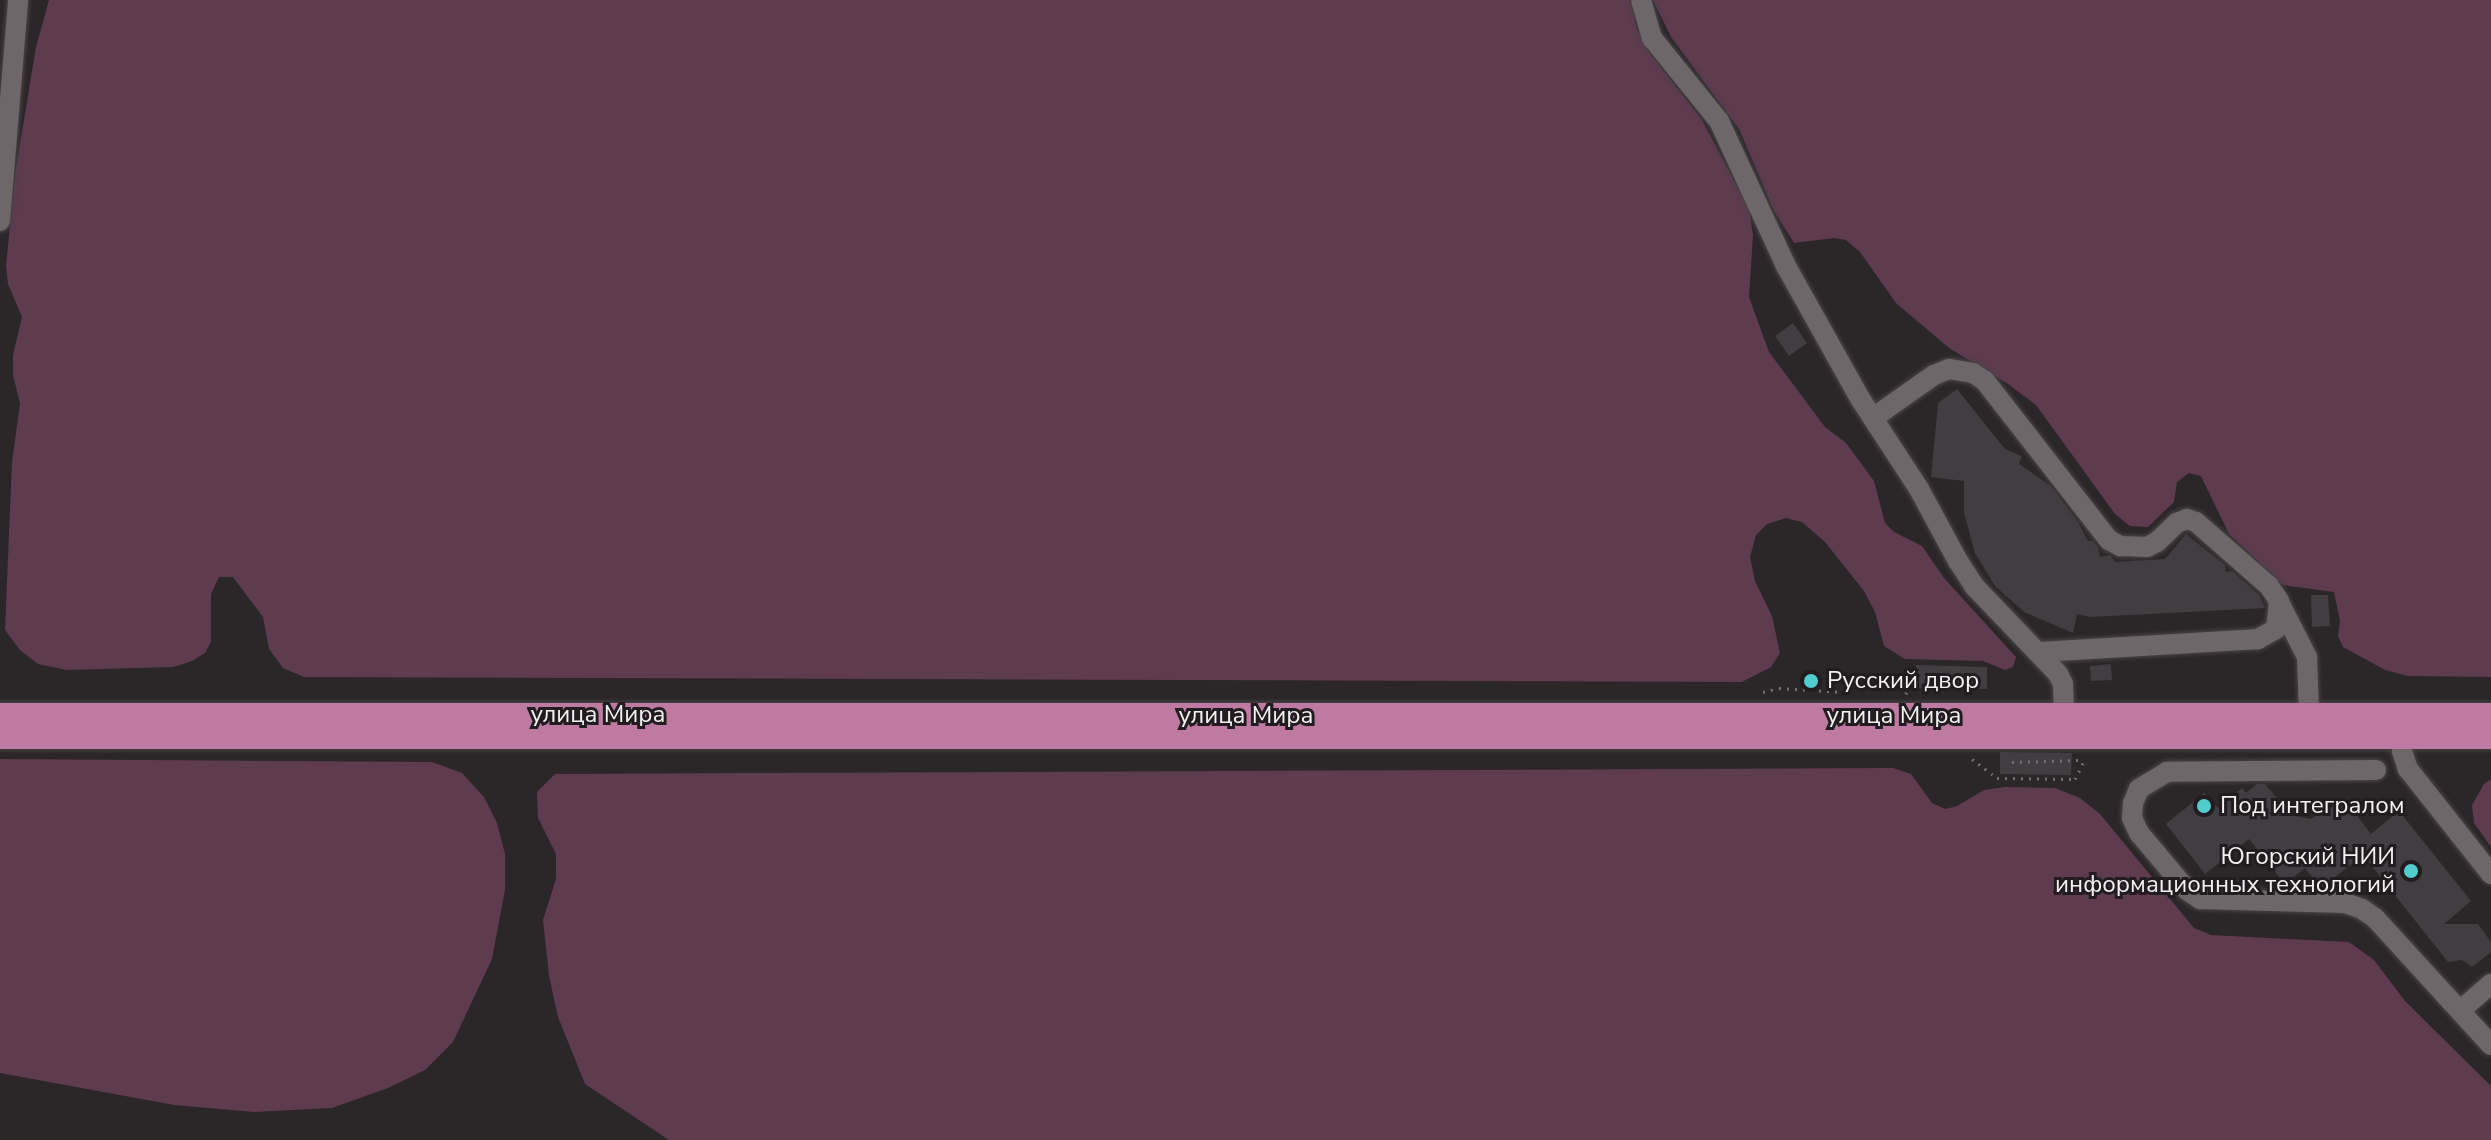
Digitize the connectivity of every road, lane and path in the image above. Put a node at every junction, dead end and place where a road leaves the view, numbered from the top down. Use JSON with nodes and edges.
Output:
{"nodes":[{"id":1,"x":18,"y":0,"type":"edge"},
{"id":2,"x":1641,"y":0,"type":"edge"},
{"id":3,"x":0,"y":221,"type":"edge"},
{"id":4,"x":1873,"y":418,"type":"junction"},
{"id":5,"x":2279,"y":601,"type":"junction"},
{"id":6,"x":2041,"y":652,"type":"junction"},
{"id":7,"x":1971,"y":677,"type":"dead end"},
{"id":8,"x":1905,"y":697,"type":"dead end"},
{"id":9,"x":0,"y":715,"type":"edge"},
{"id":10,"x":2309,"y":715,"type":"junction"},
{"id":11,"x":2491,"y":715,"type":"edge"},
{"id":12,"x":2402,"y":726,"type":"junction"},
{"id":13,"x":2064,"y":727,"type":"junction"},
{"id":14,"x":0,"y":737,"type":"edge"},
{"id":15,"x":2491,"y":737,"type":"edge"},
{"id":16,"x":2012,"y":762,"type":"dead end"},
{"id":17,"x":2071,"y":763,"type":"dead end"},
{"id":18,"x":2376,"y":770,"type":"dead end"},
{"id":19,"x":2491,"y":874,"type":"edge"},
{"id":20,"x":2491,"y":984,"type":"edge"},
{"id":21,"x":2462,"y":1009,"type":"junction"},
{"id":22,"x":2491,"y":1045,"type":"edge"}],
"edges":[{"from":1,"to":3,"type":"street"},
{"from":2,"to":4,"type":"street"},
{"from":4,"to":5,"type":"street"},
{"from":4,"to":6,"type":"street"},
{"from":5,"to":6,"type":"street"},
{"from":5,"to":10,"type":"street"},
{"from":6,"to":13,"type":"street"},
{"from":7,"to":8,"type":"path"},
{"from":9,"to":13,"type":"main road","name":"улица Мира"},
{"from":10,"to":12,"type":"main road","name":"улица Мира"},
{"from":10,"to":13,"type":"main road","name":"улица Мира"},
{"from":11,"to":12,"type":"main road","name":"улица Мира"},
{"from":12,"to":13,"type":"main road","name":"улица Мира"},
{"from":12,"to":15,"type":"main road","name":"улица Мира"},
{"from":12,"to":19,"type":"street"},
{"from":13,"to":14,"type":"main road","name":"улица Мира"},
{"from":16,"to":17,"type":"path"},
{"from":18,"to":21,"type":"street"},
{"from":20,"to":21,"type":"street"},
{"from":21,"to":22,"type":"street"}]}
